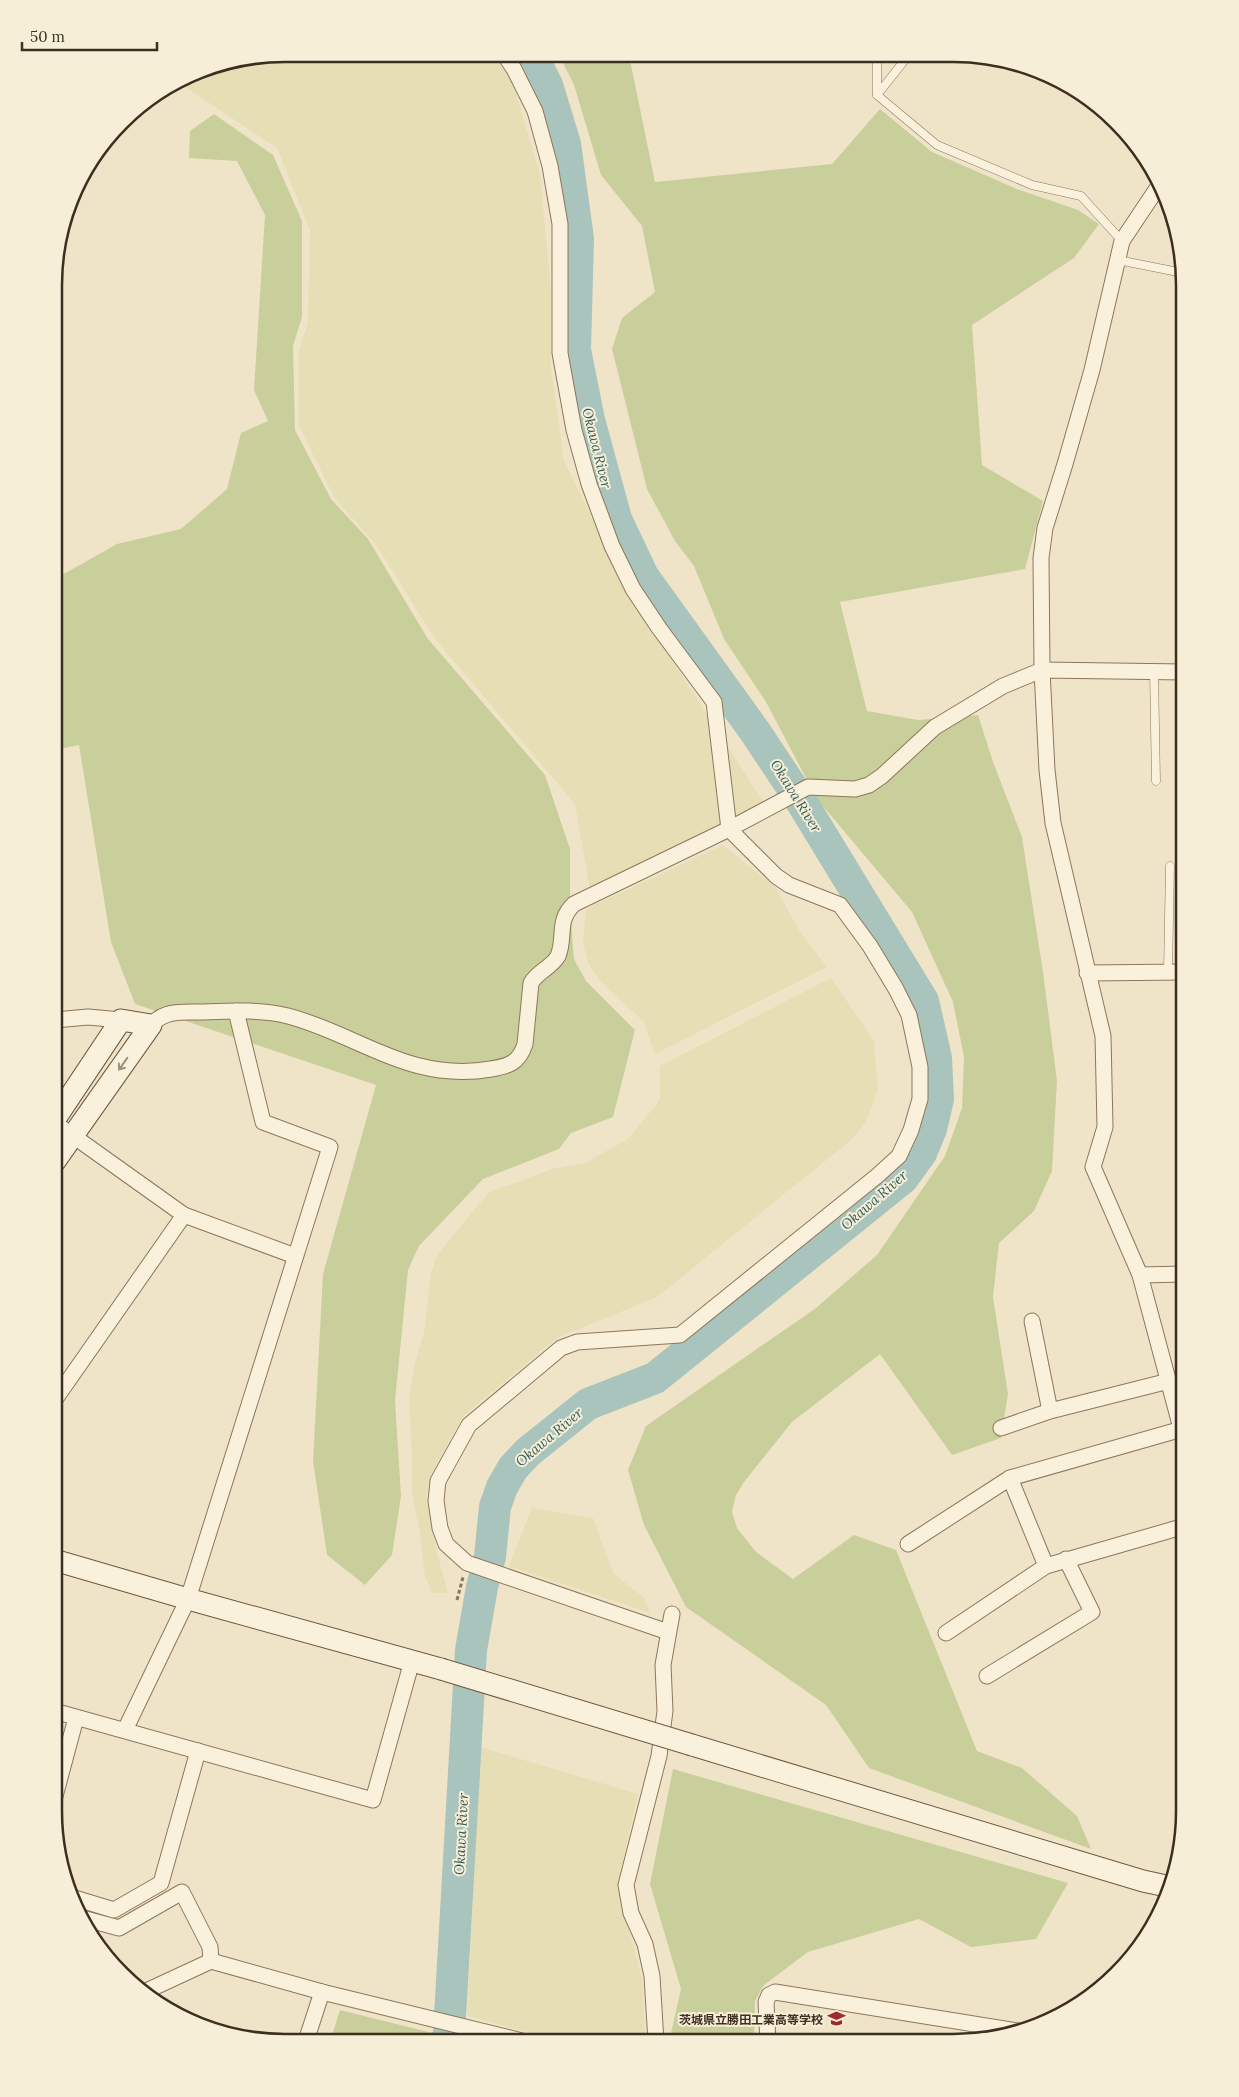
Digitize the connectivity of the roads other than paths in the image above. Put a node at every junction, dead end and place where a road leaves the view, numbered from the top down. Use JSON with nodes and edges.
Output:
{"nodes":[{"id":1,"x":509,"y":62,"type":"edge"},
{"id":2,"x":877,"y":62,"type":"edge"},
{"id":3,"x":903,"y":62,"type":"edge"},
{"id":4,"x":877,"y":95,"type":"junction"},
{"id":5,"x":1156,"y":191,"type":"edge"},
{"id":6,"x":1122,"y":241,"type":"junction"},
{"id":7,"x":1118,"y":260,"type":"junction"},
{"id":8,"x":1176,"y":272,"type":"edge"},
{"id":9,"x":1042,"y":670,"type":"junction"},
{"id":10,"x":1154,"y":672,"type":"junction"},
{"id":11,"x":1176,"y":672,"type":"edge"},
{"id":12,"x":1156,"y":781,"type":"dead end"},
{"id":13,"x":730,"y":829,"type":"junction"},
{"id":14,"x":1170,"y":866,"type":"dead end"},
{"id":15,"x":1168,"y":972,"type":"junction"},
{"id":16,"x":1176,"y":972,"type":"edge"},
{"id":17,"x":1087,"y":973,"type":"junction"},
{"id":18,"x":236,"y":1011,"type":"junction"},
{"id":19,"x":62,"y":1019,"type":"edge"},
{"id":20,"x":121,"y":1020,"type":"junction"},
{"id":21,"x":151,"y":1025,"type":"junction"},
{"id":22,"x":62,"y":1110,"type":"edge"},
{"id":23,"x":62,"y":1127,"type":"edge"},
{"id":24,"x":72,"y":1135,"type":"junction"},
{"id":25,"x":62,"y":1150,"type":"edge"},
{"id":26,"x":184,"y":1214,"type":"junction"},
{"id":27,"x":295,"y":1256,"type":"junction"},
{"id":28,"x":1176,"y":1274,"type":"edge"},
{"id":29,"x":1140,"y":1275,"type":"junction"},
{"id":30,"x":1032,"y":1320,"type":"dead end"},
{"id":31,"x":1169,"y":1381,"type":"junction"},
{"id":32,"x":62,"y":1390,"type":"edge"},
{"id":33,"x":1176,"y":1408,"type":"edge"},
{"id":34,"x":1050,"y":1411,"type":"junction"},
{"id":35,"x":1001,"y":1428,"type":"dead end"},
{"id":36,"x":1176,"y":1438,"type":"edge"},
{"id":37,"x":1010,"y":1478,"type":"junction"},
{"id":38,"x":1176,"y":1529,"type":"edge"},
{"id":39,"x":908,"y":1544,"type":"dead end"},
{"id":40,"x":1066,"y":1560,"type":"junction"},
{"id":41,"x":62,"y":1562,"type":"edge"},
{"id":42,"x":1046,"y":1566,"type":"junction"},
{"id":43,"x":188,"y":1599,"type":"junction"},
{"id":44,"x":672,"y":1614,"type":"dead end"},
{"id":45,"x":668,"y":1632,"type":"junction"},
{"id":46,"x":946,"y":1633,"type":"dead end"},
{"id":47,"x":412,"y":1661,"type":"junction"},
{"id":48,"x":987,"y":1676,"type":"dead end"},
{"id":49,"x":62,"y":1714,"type":"edge"},
{"id":50,"x":76,"y":1718,"type":"junction"},
{"id":51,"x":125,"y":1730,"type":"junction"},
{"id":52,"x":198,"y":1751,"type":"junction"},
{"id":53,"x":62,"y":1770,"type":"edge"},
{"id":54,"x":1164,"y":1886,"type":"edge"},
{"id":55,"x":80,"y":1899,"type":"edge"},
{"id":56,"x":91,"y":1920,"type":"edge"},
{"id":57,"x":211,"y":1961,"type":"junction"},
{"id":58,"x":151,"y":1989,"type":"edge"},
{"id":59,"x":322,"y":1992,"type":"junction"},
{"id":60,"x":1003,"y":2029,"type":"edge"},
{"id":61,"x":309,"y":2034,"type":"edge"},
{"id":62,"x":495,"y":2034,"type":"edge"},
{"id":63,"x":656,"y":2034,"type":"edge"},
{"id":64,"x":768,"y":2034,"type":"edge"}],
"edges":[{"from":1,"to":13,"type":"street"},
{"from":2,"to":4,"type":"lane"},
{"from":3,"to":4,"type":"lane"},
{"from":4,"to":6,"type":"lane"},
{"from":5,"to":6,"type":"street"},
{"from":6,"to":7,"type":"street"},
{"from":7,"to":8,"type":"lane"},
{"from":7,"to":9,"type":"street"},
{"from":9,"to":10,"type":"street"},
{"from":9,"to":13,"type":"street"},
{"from":9,"to":17,"type":"street"},
{"from":10,"to":11,"type":"street"},
{"from":10,"to":12,"type":"lane"},
{"from":13,"to":18,"type":"street"},
{"from":13,"to":45,"type":"street"},
{"from":14,"to":15,"type":"lane"},
{"from":15,"to":16,"type":"street"},
{"from":15,"to":17,"type":"street"},
{"from":17,"to":29,"type":"street"},
{"from":18,"to":21,"type":"street"},
{"from":18,"to":27,"type":"street"},
{"from":19,"to":20,"type":"street"},
{"from":20,"to":21,"type":"street"},
{"from":20,"to":22,"type":"street"},
{"from":21,"to":24,"type":"street","one_way":true},
{"from":23,"to":24,"type":"street"},
{"from":24,"to":25,"type":"street"},
{"from":24,"to":26,"type":"street"},
{"from":26,"to":27,"type":"street"},
{"from":26,"to":32,"type":"street"},
{"from":27,"to":43,"type":"street"},
{"from":28,"to":29,"type":"street"},
{"from":29,"to":31,"type":"street"},
{"from":30,"to":34,"type":"street"},
{"from":31,"to":33,"type":"street"},
{"from":31,"to":34,"type":"street"},
{"from":34,"to":35,"type":"street"},
{"from":36,"to":37,"type":"street"},
{"from":37,"to":39,"type":"street"},
{"from":37,"to":42,"type":"street"},
{"from":38,"to":40,"type":"street"},
{"from":40,"to":42,"type":"street"},
{"from":40,"to":48,"type":"street"},
{"from":41,"to":43,"type":"street"},
{"from":42,"to":46,"type":"street"},
{"from":43,"to":47,"type":"street"},
{"from":43,"to":51,"type":"street"},
{"from":44,"to":45,"type":"street"},
{"from":45,"to":63,"type":"street"},
{"from":47,"to":52,"type":"street"},
{"from":47,"to":54,"type":"street","bridge":true},
{"from":49,"to":50,"type":"street"},
{"from":50,"to":51,"type":"street"},
{"from":50,"to":53,"type":"street"},
{"from":51,"to":52,"type":"street"},
{"from":52,"to":55,"type":"street"},
{"from":56,"to":57,"type":"street"},
{"from":57,"to":58,"type":"street"},
{"from":57,"to":59,"type":"street"},
{"from":59,"to":61,"type":"street"},
{"from":59,"to":62,"type":"street"},
{"from":60,"to":64,"type":"street"}]}
